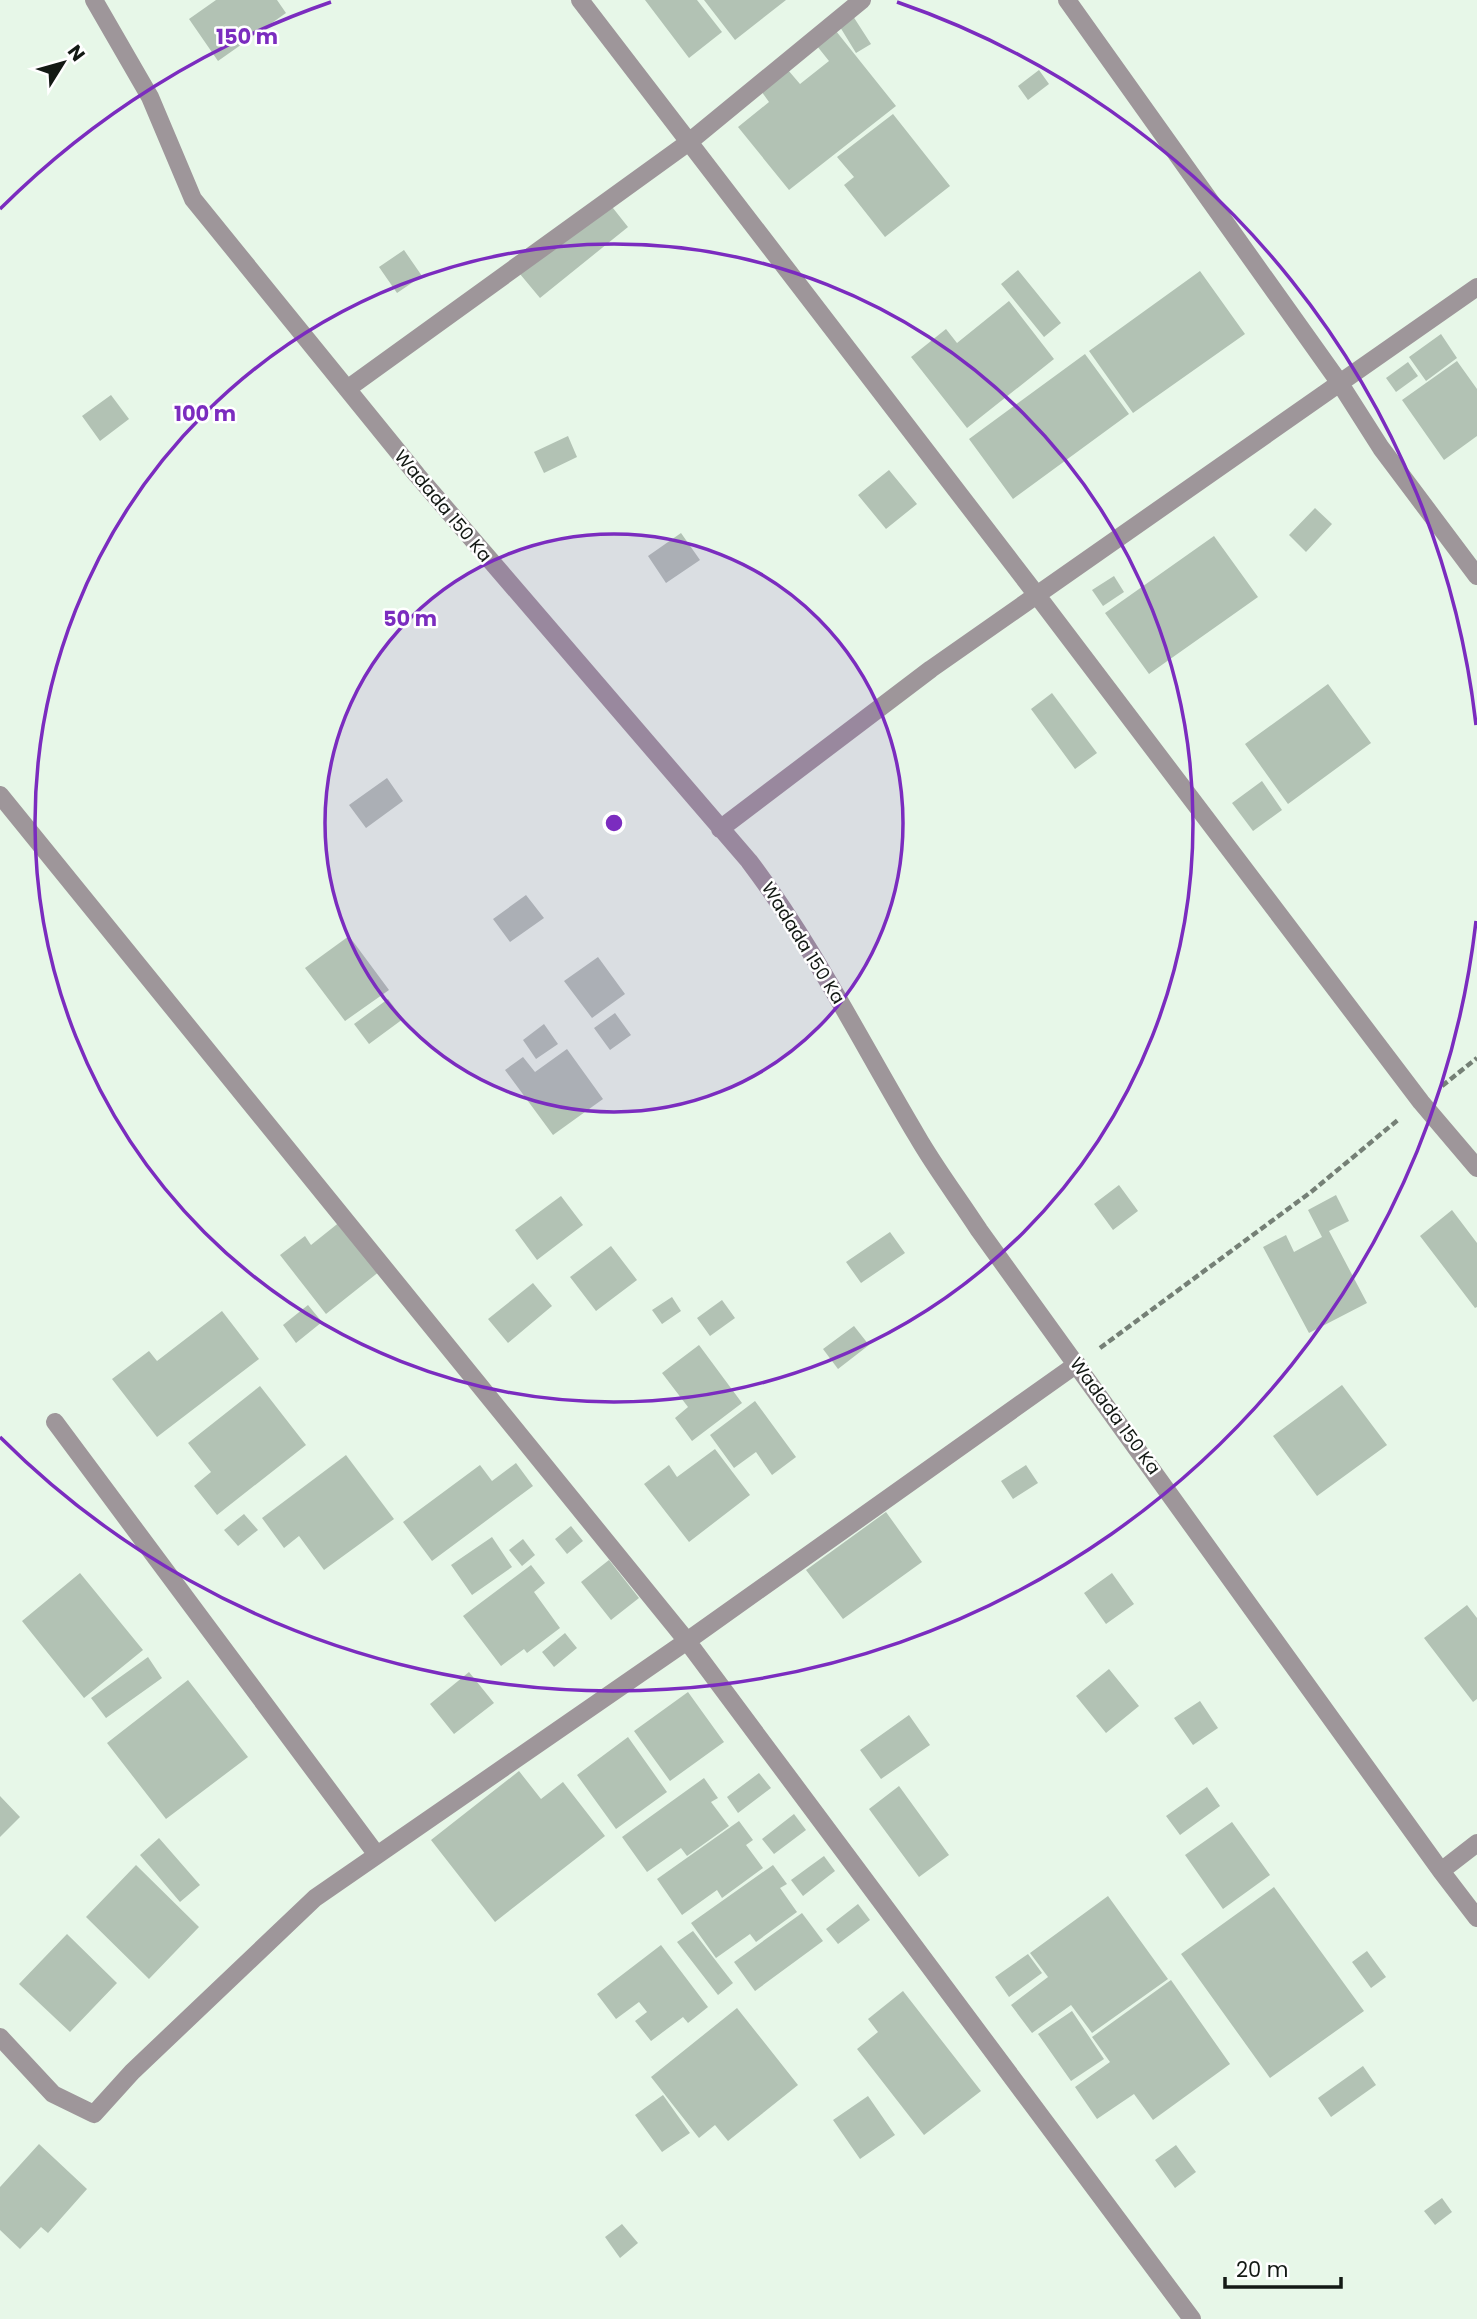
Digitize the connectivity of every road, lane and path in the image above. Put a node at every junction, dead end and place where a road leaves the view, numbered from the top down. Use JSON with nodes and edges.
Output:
{"nodes":[{"id":1,"x":93,"y":0,"type":"edge"},
{"id":2,"x":580,"y":0,"type":"edge"},
{"id":3,"x":862,"y":0,"type":"edge"},
{"id":4,"x":1067,"y":0,"type":"edge"},
{"id":5,"x":689,"y":142,"type":"junction"},
{"id":6,"x":1477,"y":287,"type":"edge"},
{"id":7,"x":1339,"y":382,"type":"junction"},
{"id":8,"x":347,"y":389,"type":"junction"},
{"id":9,"x":1477,"y":576,"type":"edge"},
{"id":10,"x":1036,"y":594,"type":"junction"},
{"id":11,"x":0,"y":795,"type":"edge"},
{"id":12,"x":720,"y":829,"type":"junction"},
{"id":13,"x":1477,"y":1058,"type":"edge"},
{"id":14,"x":1421,"y":1102,"type":"junction"},
{"id":15,"x":1477,"y":1168,"type":"edge"},
{"id":16,"x":1077,"y":1364,"type":"junction"},
{"id":17,"x":55,"y":1422,"type":"dead end"},
{"id":18,"x":687,"y":1641,"type":"junction"},
{"id":19,"x":1477,"y":1843,"type":"edge"},
{"id":20,"x":377,"y":1855,"type":"junction"},
{"id":21,"x":1441,"y":1871,"type":"junction"},
{"id":22,"x":1477,"y":1918,"type":"edge"},
{"id":23,"x":0,"y":2037,"type":"edge"},
{"id":24,"x":1192,"y":2319,"type":"edge"}],
"edges":[{"from":1,"to":8,"type":"street","name":"Wadada 150 Ka"},
{"from":2,"to":5,"type":"street"},
{"from":3,"to":5,"type":"street"},
{"from":4,"to":7,"type":"street"},
{"from":5,"to":8,"type":"street"},
{"from":5,"to":10,"type":"street"},
{"from":6,"to":7,"type":"street"},
{"from":7,"to":9,"type":"street"},
{"from":7,"to":10,"type":"street"},
{"from":8,"to":12,"type":"street","name":"Wadada 150 Ka"},
{"from":10,"to":12,"type":"street"},
{"from":10,"to":14,"type":"street"},
{"from":11,"to":18,"type":"street"},
{"from":12,"to":16,"type":"street","name":"Wadada 150 Ka"},
{"from":13,"to":14,"type":"path"},
{"from":14,"to":15,"type":"street"},
{"from":14,"to":16,"type":"path"},
{"from":16,"to":18,"type":"street"},
{"from":16,"to":21,"type":"street","name":"Wadada 150 Ka"},
{"from":17,"to":20,"type":"street"},
{"from":18,"to":20,"type":"street"},
{"from":18,"to":24,"type":"street"},
{"from":19,"to":21,"type":"street"},
{"from":20,"to":23,"type":"street"},
{"from":21,"to":22,"type":"street","name":"Wadada 150 Ka"}]}
